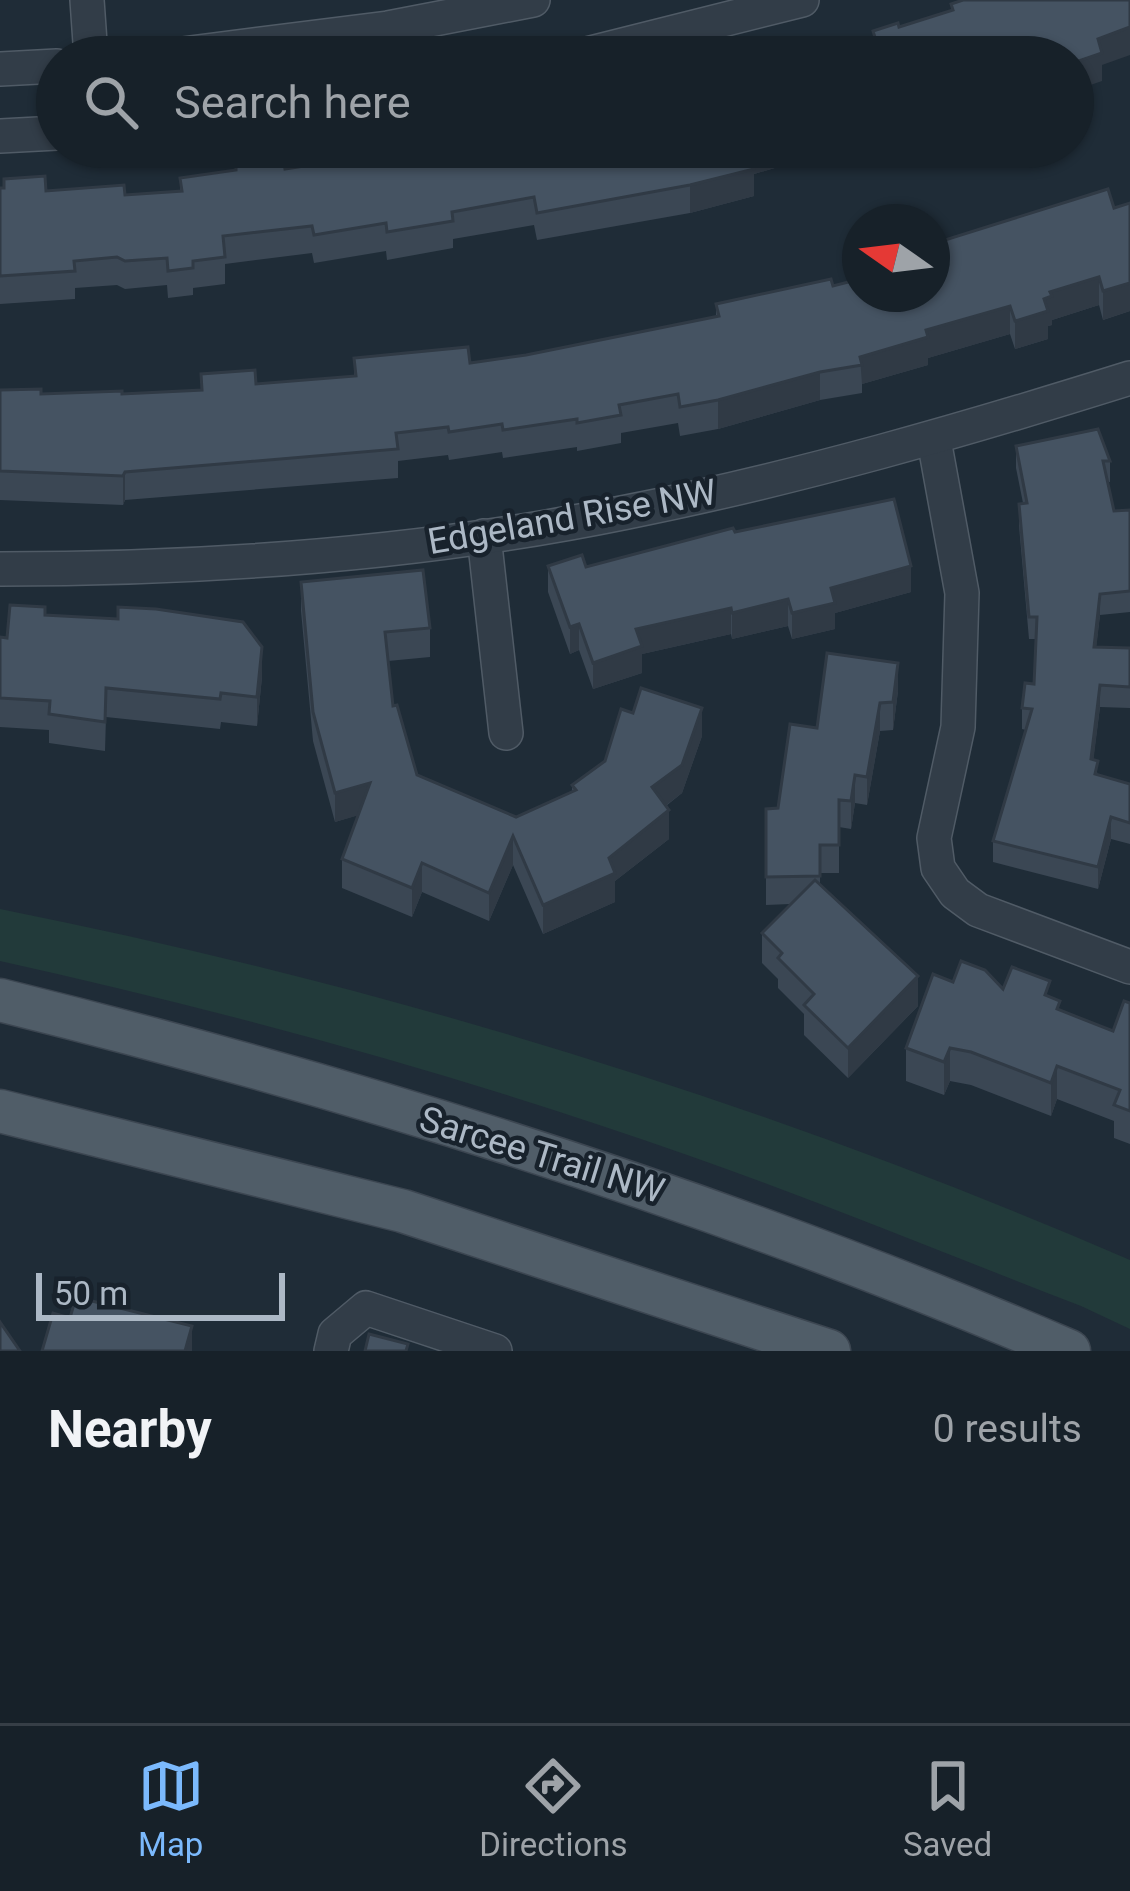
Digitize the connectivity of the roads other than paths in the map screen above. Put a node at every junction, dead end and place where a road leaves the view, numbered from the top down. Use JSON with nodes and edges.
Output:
{"nodes":[{"id":1,"x":87,"y":0,"type":"edge"},
{"id":2,"x":532,"y":0,"type":"edge"},
{"id":3,"x":802,"y":0,"type":"edge"},
{"id":4,"x":90,"y":36,"type":"edge"},
{"id":5,"x":325,"y":36,"type":"edge"},
{"id":6,"x":659,"y":36,"type":"edge"},
{"id":7,"x":36,"y":67,"type":"edge"},
{"id":8,"x":0,"y":69,"type":"edge"},
{"id":9,"x":36,"y":134,"type":"edge"},
{"id":10,"x":0,"y":136,"type":"edge"},
{"id":11,"x":1130,"y":378,"type":"edge"},
{"id":12,"x":934,"y":440,"type":"junction"},
{"id":13,"x":484,"y":536,"type":"junction"},
{"id":14,"x":0,"y":569,"type":"edge"},
{"id":15,"x":506,"y":733,"type":"dead end"},
{"id":16,"x":1130,"y":966,"type":"edge"},
{"id":17,"x":0,"y":1000,"type":"edge"},
{"id":18,"x":0,"y":1111,"type":"edge"},
{"id":19,"x":331,"y":1351,"type":"edge"},
{"id":20,"x":495,"y":1351,"type":"edge"},
{"id":21,"x":830,"y":1351,"type":"edge"},
{"id":22,"x":1069,"y":1351,"type":"edge"}],
"edges":[{"from":1,"to":4,"type":"street"},
{"from":2,"to":5,"type":"street"},
{"from":3,"to":6,"type":"street"},
{"from":7,"to":8,"type":"street"},
{"from":9,"to":10,"type":"street"},
{"from":11,"to":12,"type":"street","name":"Edgeland Rise NW"},
{"from":12,"to":13,"type":"street","name":"Edgeland Rise NW"},
{"from":12,"to":16,"type":"street"},
{"from":13,"to":14,"type":"street","name":"Edgeland Rise NW"},
{"from":13,"to":15,"type":"street"},
{"from":17,"to":22,"type":"main road","name":"Sarcee Trail NW"},
{"from":18,"to":21,"type":"main road"},
{"from":19,"to":20,"type":"street"}]}
